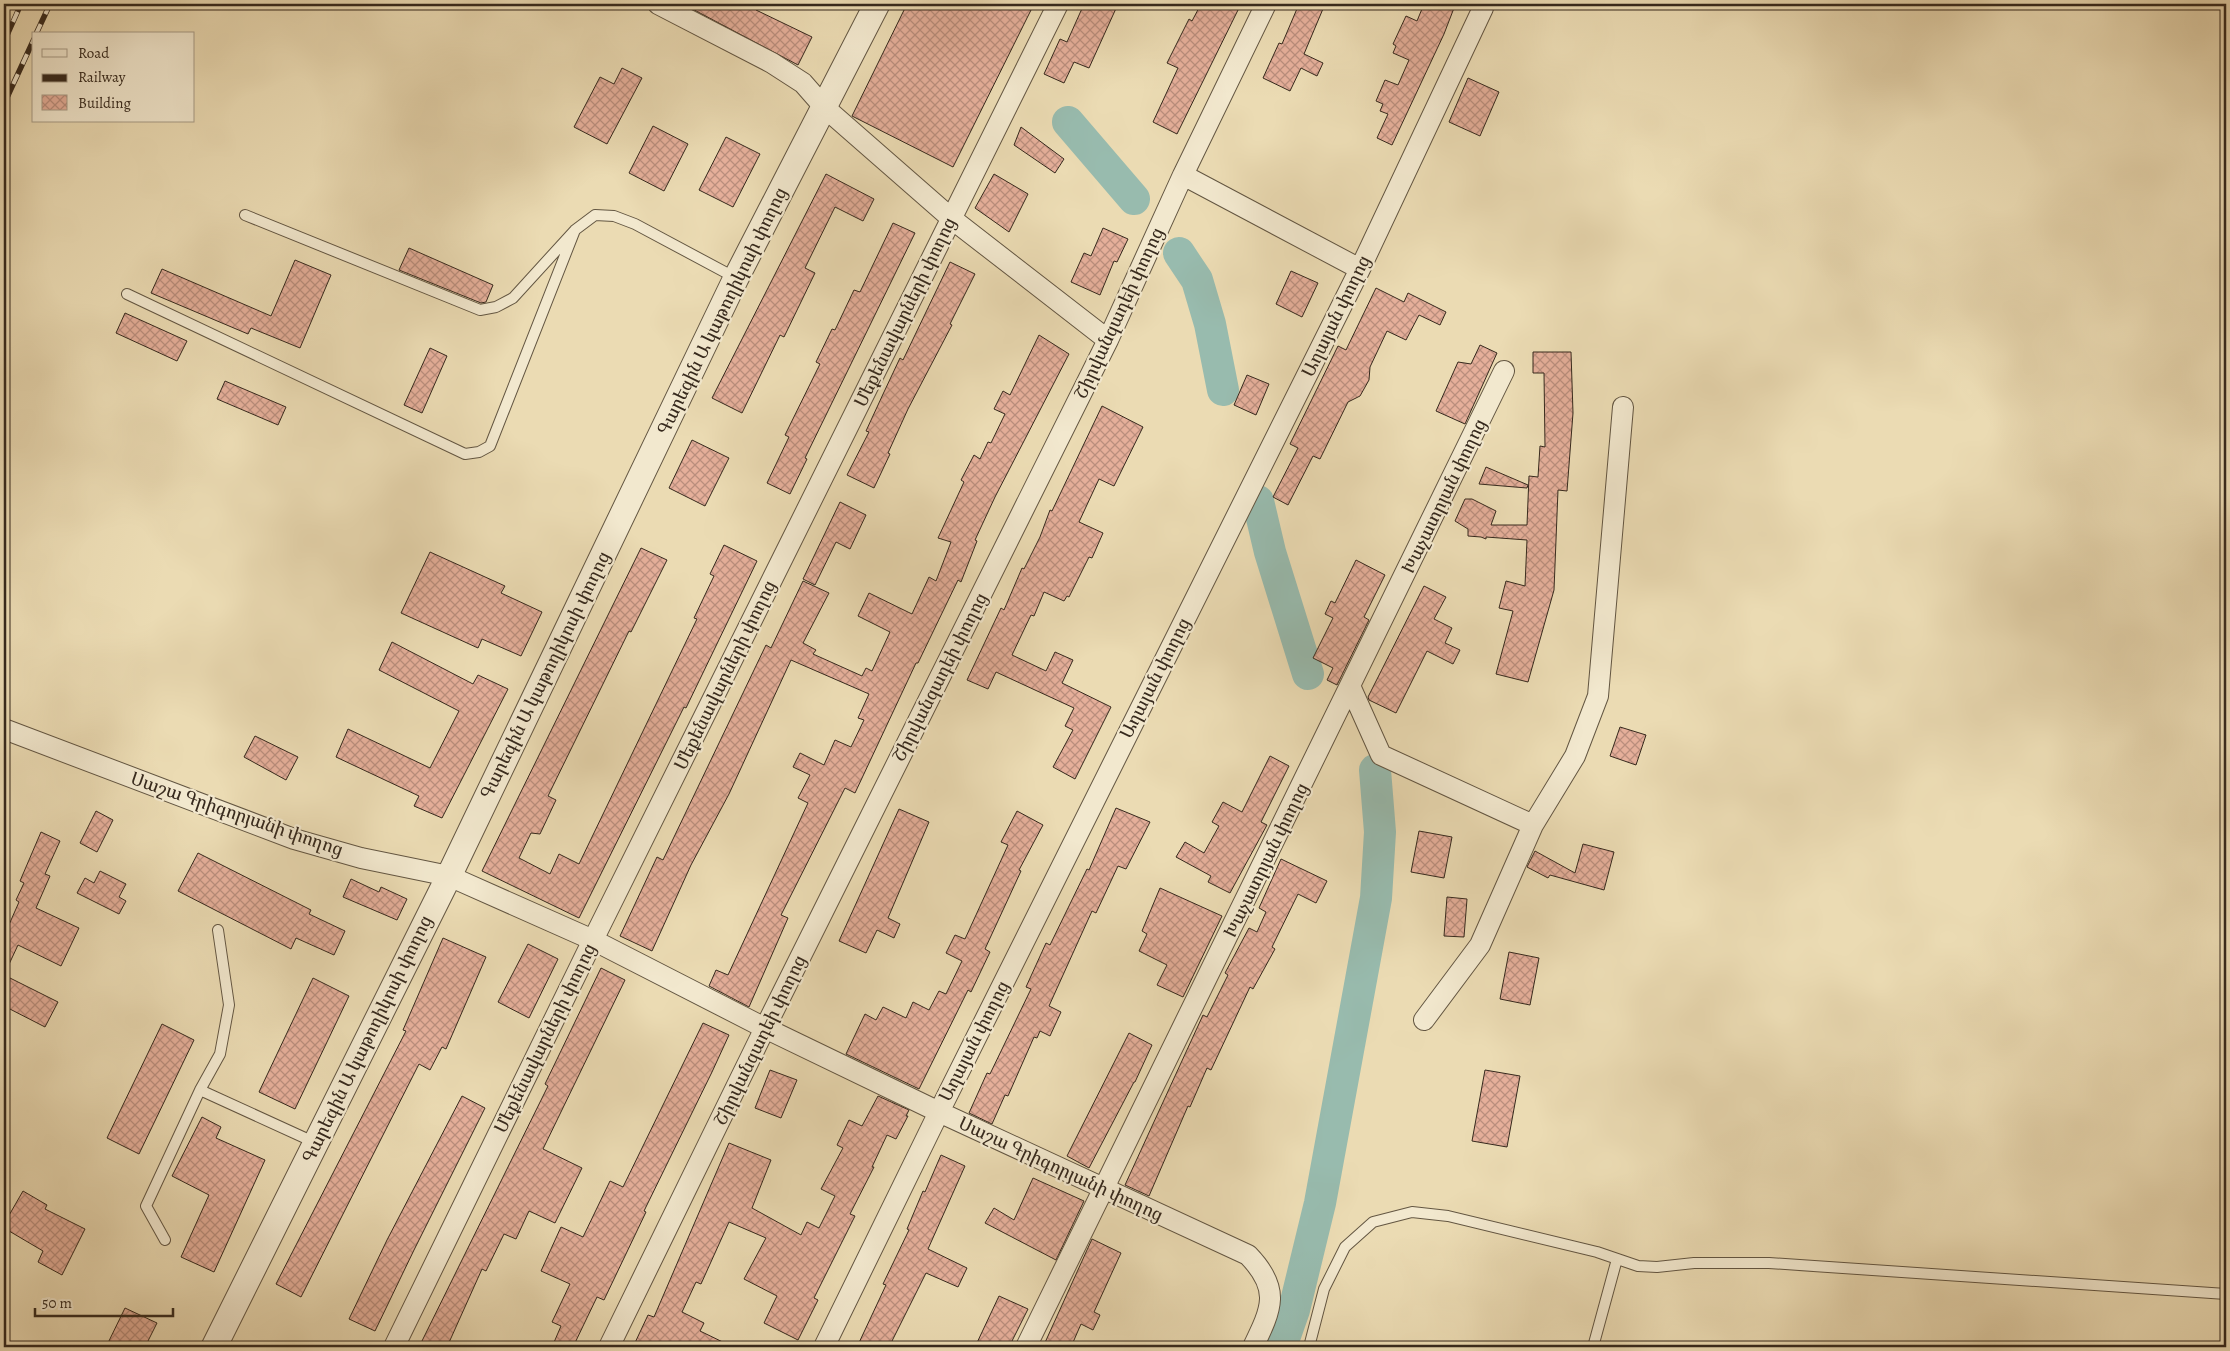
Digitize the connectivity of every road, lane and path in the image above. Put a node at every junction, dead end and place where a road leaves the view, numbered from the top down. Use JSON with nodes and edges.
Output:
{"nodes":[{"id":1,"x":658,"y":4,"type":"edge"},
{"id":2,"x":878,"y":4,"type":"edge"},
{"id":3,"x":1058,"y":4,"type":"edge"},
{"id":4,"x":1266,"y":4,"type":"edge"},
{"id":5,"x":1483,"y":8,"type":"dead end"},
{"id":6,"x":824,"y":107,"type":"junction"},
{"id":7,"x":1183,"y":175,"type":"junction"},
{"id":8,"x":245,"y":215,"type":"dead end"},
{"id":9,"x":952,"y":219,"type":"junction"},
{"id":10,"x":575,"y":230,"type":"junction"},
{"id":11,"x":1360,"y":270,"type":"junction"},
{"id":12,"x":736,"y":278,"type":"junction"},
{"id":13,"x":127,"y":294,"type":"dead end"},
{"id":14,"x":1108,"y":340,"type":"junction"},
{"id":15,"x":1504,"y":371,"type":"dead end"},
{"id":16,"x":1622,"y":407,"type":"dead end"},
{"id":17,"x":1351,"y":688,"type":"junction"},
{"id":18,"x":4,"y":729,"type":"edge"},
{"id":19,"x":1533,"y":825,"type":"junction"},
{"id":20,"x":449,"y":876,"type":"junction"},
{"id":21,"x":218,"y":930,"type":"dead end"},
{"id":22,"x":593,"y":940,"type":"junction"},
{"id":23,"x":1424,"y":1020,"type":"dead end"},
{"id":24,"x":765,"y":1028,"type":"junction"},
{"id":25,"x":200,"y":1090,"type":"junction"},
{"id":26,"x":939,"y":1112,"type":"junction"},
{"id":27,"x":316,"y":1143,"type":"junction"},
{"id":28,"x":1104,"y":1190,"type":"junction"},
{"id":29,"x":165,"y":1240,"type":"dead end"},
{"id":30,"x":1617,"y":1259,"type":"junction"},
{"id":31,"x":2226,"y":1294,"type":"edge"},
{"id":32,"x":214,"y":1347,"type":"edge"},
{"id":33,"x":394,"y":1347,"type":"edge"},
{"id":34,"x":608,"y":1347,"type":"edge"},
{"id":35,"x":824,"y":1347,"type":"edge"},
{"id":36,"x":1026,"y":1347,"type":"edge"},
{"id":37,"x":1253,"y":1347,"type":"edge"},
{"id":38,"x":1309,"y":1347,"type":"edge"},
{"id":39,"x":1594,"y":1347,"type":"edge"}],
"edges":[{"from":1,"to":6,"type":"street"},
{"from":2,"to":6,"type":"street","name":"Գարեգին Ա կաթողիկոսի փողոց"},
{"from":3,"to":9,"type":"street","name":"Մեքենավարների փողոց"},
{"from":4,"to":7,"type":"street","name":"Շիրվանզադեի փողոց"},
{"from":5,"to":11,"type":"street","name":"Աղայան փողոց"},
{"from":6,"to":9,"type":"street"},
{"from":6,"to":12,"type":"street","name":"Գարեգին Ա կաթողիկոսի փողոց"},
{"from":7,"to":11,"type":"street"},
{"from":7,"to":14,"type":"street","name":"Շիրվանզադեի փողոց"},
{"from":8,"to":10,"type":"lane"},
{"from":9,"to":14,"type":"street"},
{"from":9,"to":22,"type":"street","name":"Մեքենավարների փողոց"},
{"from":10,"to":12,"type":"lane"},
{"from":10,"to":13,"type":"lane"},
{"from":11,"to":26,"type":"street","name":"Աղայան փողոց"},
{"from":12,"to":20,"type":"street","name":"Գարեգին Ա կաթողիկոսի փողոց"},
{"from":14,"to":24,"type":"street","name":"Շիրվանզադեի փողոց"},
{"from":15,"to":17,"type":"street","name":"Խաչատրյան փողոց"},
{"from":16,"to":19,"type":"street"},
{"from":17,"to":19,"type":"street"},
{"from":17,"to":28,"type":"street","name":"Խաչատրյան փողոց"},
{"from":18,"to":20,"type":"street","name":"Սաշա Գրիգորյանի փողոց"},
{"from":19,"to":23,"type":"street"},
{"from":20,"to":22,"type":"street","name":"Սաշա Գրիգորյանի փողոց"},
{"from":20,"to":27,"type":"street","name":"Գարեգին Ա կաթողիկոսի փողոց"},
{"from":21,"to":25,"type":"lane"},
{"from":22,"to":24,"type":"street","name":"Սաշա Գրիգորյանի փողոց"},
{"from":22,"to":33,"type":"street","name":"Մեքենավարների փողոց"},
{"from":24,"to":26,"type":"street","name":"Սաշա Գրիգորյանի փողոց"},
{"from":24,"to":34,"type":"street","name":"Շիրվանզադեի փողոց"},
{"from":25,"to":27,"type":"lane"},
{"from":25,"to":29,"type":"lane"},
{"from":26,"to":28,"type":"street","name":"Սաշա Գրիգորյանի փողոց"},
{"from":26,"to":35,"type":"street","name":"Աղայան փողոց"},
{"from":27,"to":32,"type":"street","name":"Գարեգին Ա կաթողիկոսի փողոց"},
{"from":28,"to":36,"type":"street","name":"Խաչատրյան փողոց"},
{"from":28,"to":37,"type":"street","name":"Սաշա Գրիգորյանի փողոց"},
{"from":30,"to":31,"type":"lane"},
{"from":30,"to":38,"type":"lane"},
{"from":30,"to":39,"type":"lane"}]}
